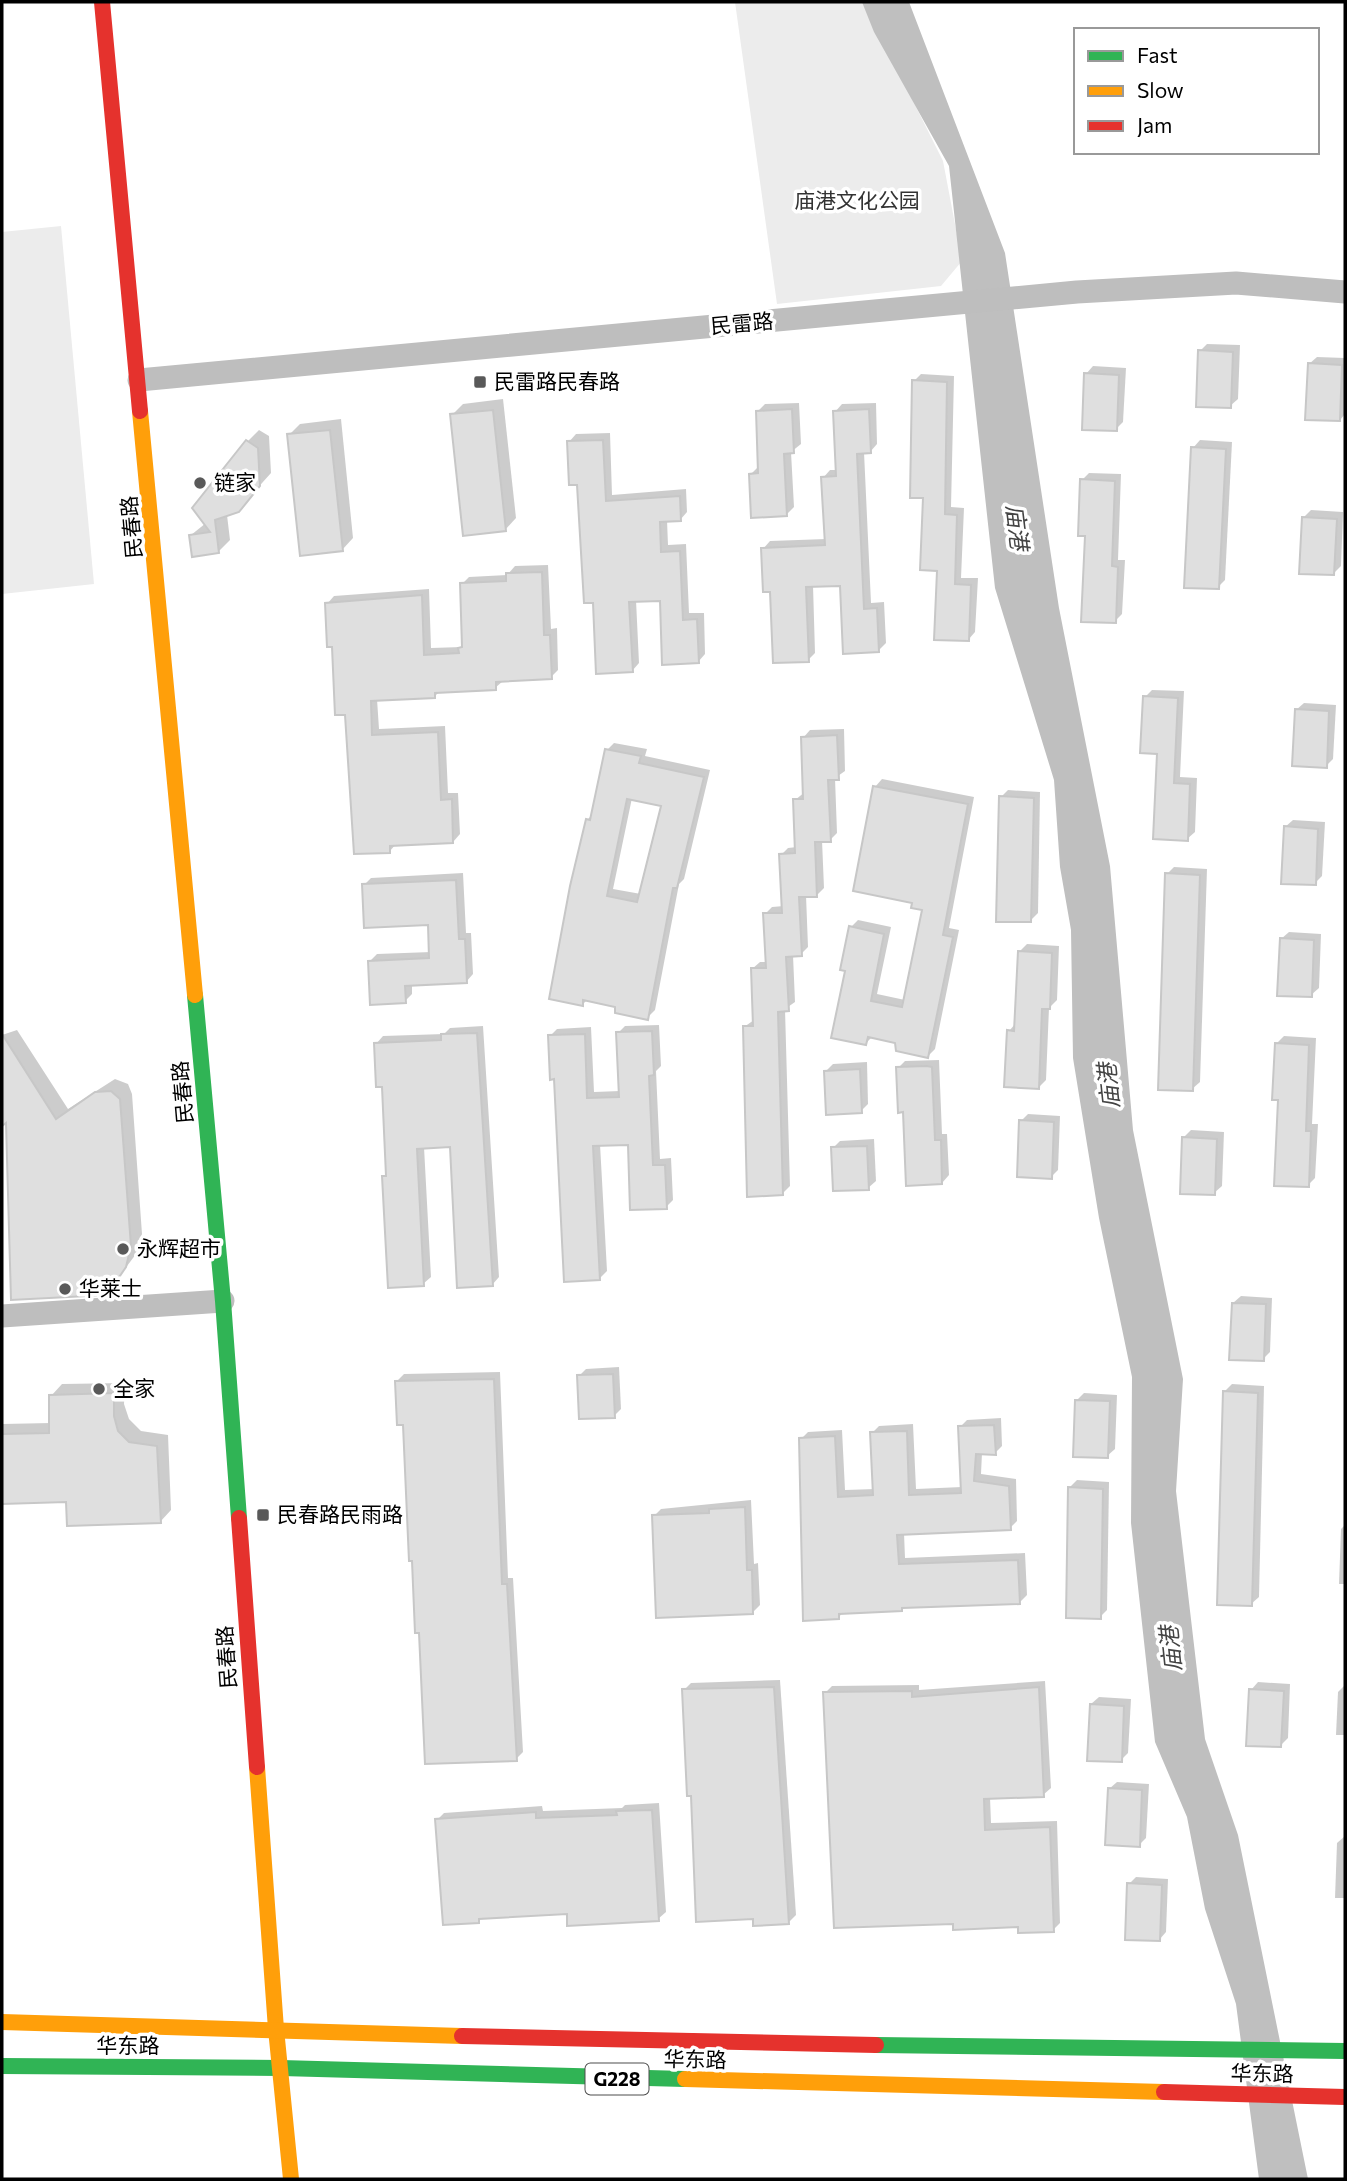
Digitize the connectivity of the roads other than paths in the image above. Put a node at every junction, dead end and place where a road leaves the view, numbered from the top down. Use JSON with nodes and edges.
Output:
{"nodes":[{"id":1,"x":102,"y":2,"type":"edge"},
{"id":2,"x":1345,"y":292,"type":"edge"},
{"id":3,"x":139,"y":380,"type":"junction"},
{"id":4,"x":223,"y":1301,"type":"junction"},
{"id":5,"x":2,"y":1316,"type":"edge"},
{"id":6,"x":2,"y":2022,"type":"edge"},
{"id":7,"x":276,"y":2029,"type":"junction"},
{"id":8,"x":1345,"y":2051,"type":"edge"},
{"id":9,"x":2,"y":2066,"type":"edge"},
{"id":10,"x":281,"y":2068,"type":"junction"},
{"id":11,"x":1345,"y":2097,"type":"edge"},
{"id":12,"x":291,"y":2179,"type":"edge"}],
"edges":[{"from":1,"to":3,"type":"main road","name":"民春路"},
{"from":2,"to":3,"type":"street","name":"民雷路"},
{"from":3,"to":4,"type":"main road","name":"民春路"},
{"from":4,"to":5,"type":"street"},
{"from":4,"to":7,"type":"main road","name":"民春路"},
{"from":6,"to":7,"type":"main road","name":"华东路","number":"G228"},
{"from":7,"to":8,"type":"main road","name":"华东路","number":"G228"},
{"from":7,"to":10,"type":"main road","name":"民春路"},
{"from":9,"to":10,"type":"main road","name":"华东路","number":"G228"},
{"from":10,"to":11,"type":"main road","name":"华东路","number":"G228"},
{"from":10,"to":12,"type":"main road","name":"民春路"}]}
